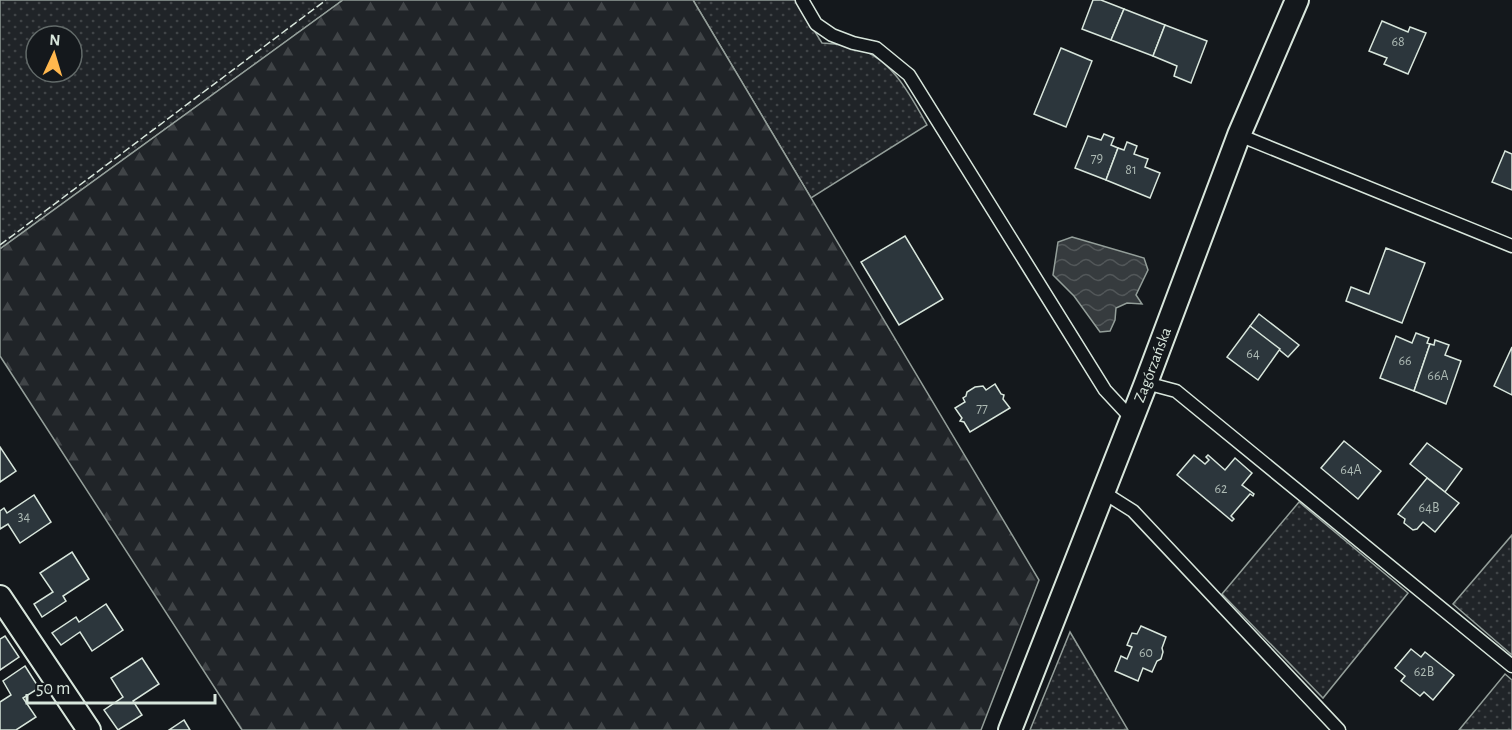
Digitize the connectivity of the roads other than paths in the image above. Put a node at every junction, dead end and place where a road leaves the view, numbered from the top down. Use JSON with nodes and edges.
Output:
{"nodes":[{"id":1,"x":802,"y":0,"type":"edge"},
{"id":2,"x":1297,"y":0,"type":"edge"},
{"id":3,"x":1239,"y":135,"type":"junction"},
{"id":4,"x":1512,"y":246,"type":"edge"},
{"id":5,"x":1146,"y":383,"type":"junction"},
{"id":6,"x":1132,"y":419,"type":"junction"},
{"id":7,"x":1103,"y":492,"type":"junction"},
{"id":8,"x":0,"y":597,"type":"edge"},
{"id":9,"x":1512,"y":666,"type":"edge"},
{"id":10,"x":89,"y":730,"type":"edge"},
{"id":11,"x":1010,"y":730,"type":"edge"},
{"id":12,"x":1339,"y":730,"type":"edge"}],
"edges":[{"from":1,"to":6,"type":"lane"},
{"from":2,"to":3,"type":"street","name":"Zagórzańska"},
{"from":3,"to":4,"type":"lane"},
{"from":3,"to":5,"type":"street","name":"Zagórzańska"},
{"from":5,"to":6,"type":"street","name":"Zagórzańska"},
{"from":5,"to":9,"type":"lane"},
{"from":6,"to":7,"type":"street","name":"Zagórzańska"},
{"from":7,"to":11,"type":"street","name":"Zagórzańska"},
{"from":7,"to":12,"type":"lane"},
{"from":8,"to":10,"type":"street"}]}
